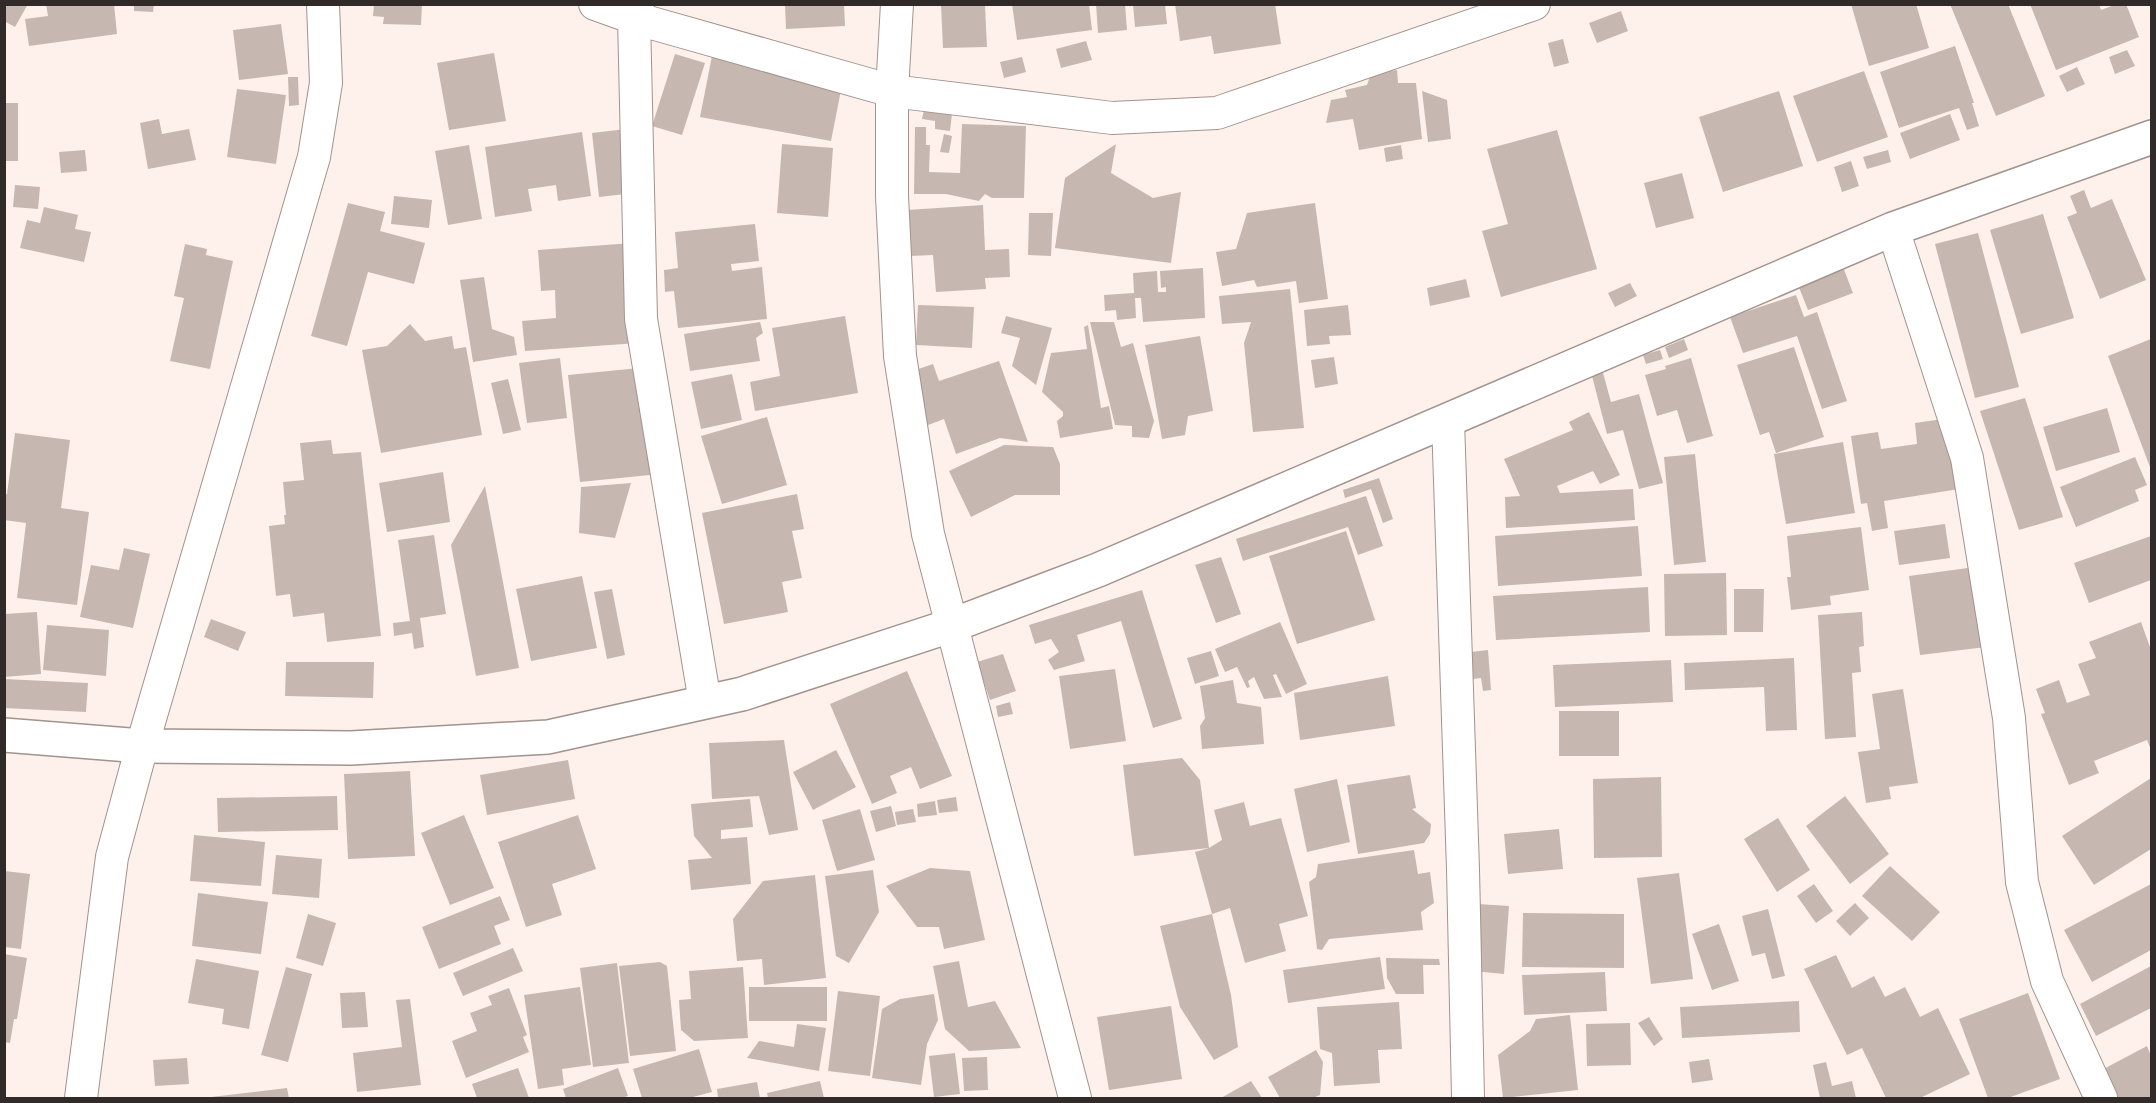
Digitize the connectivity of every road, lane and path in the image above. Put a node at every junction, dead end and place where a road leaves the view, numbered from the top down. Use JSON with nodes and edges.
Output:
{"nodes":[{"id":1,"x":323,"y":4,"type":"edge"},
{"id":2,"x":595,"y":4,"type":"edge"},
{"id":3,"x":897,"y":4,"type":"edge"},
{"id":4,"x":1534,"y":4,"type":"edge"},
{"id":5,"x":636,"y":11,"type":"edge"},
{"id":6,"x":892,"y":91,"type":"junction"},
{"id":7,"x":2151,"y":136,"type":"edge"},
{"id":8,"x":1893,"y":230,"type":"junction"},
{"id":9,"x":1448,"y":421,"type":"junction"},
{"id":10,"x":952,"y":625,"type":"junction"},
{"id":11,"x":705,"y":702,"type":"junction"},
{"id":12,"x":4,"y":735,"type":"edge"},
{"id":13,"x":142,"y":746,"type":"junction"},
{"id":14,"x":81,"y":1098,"type":"edge"},
{"id":15,"x":1075,"y":1098,"type":"edge"},
{"id":16,"x":1468,"y":1098,"type":"edge"},
{"id":17,"x":2101,"y":1098,"type":"edge"}],
"edges":[{"from":1,"to":13,"type":"street"},
{"from":2,"to":5,"type":"street"},
{"from":3,"to":6,"type":"street"},
{"from":4,"to":6,"type":"street"},
{"from":5,"to":6,"type":"street"},
{"from":5,"to":11,"type":"street"},
{"from":6,"to":10,"type":"street"},
{"from":7,"to":8,"type":"street"},
{"from":8,"to":9,"type":"street"},
{"from":8,"to":17,"type":"street"},
{"from":9,"to":10,"type":"street"},
{"from":9,"to":16,"type":"street"},
{"from":10,"to":11,"type":"street"},
{"from":10,"to":15,"type":"street"},
{"from":11,"to":13,"type":"street"},
{"from":12,"to":13,"type":"street"},
{"from":13,"to":14,"type":"street"}]}
